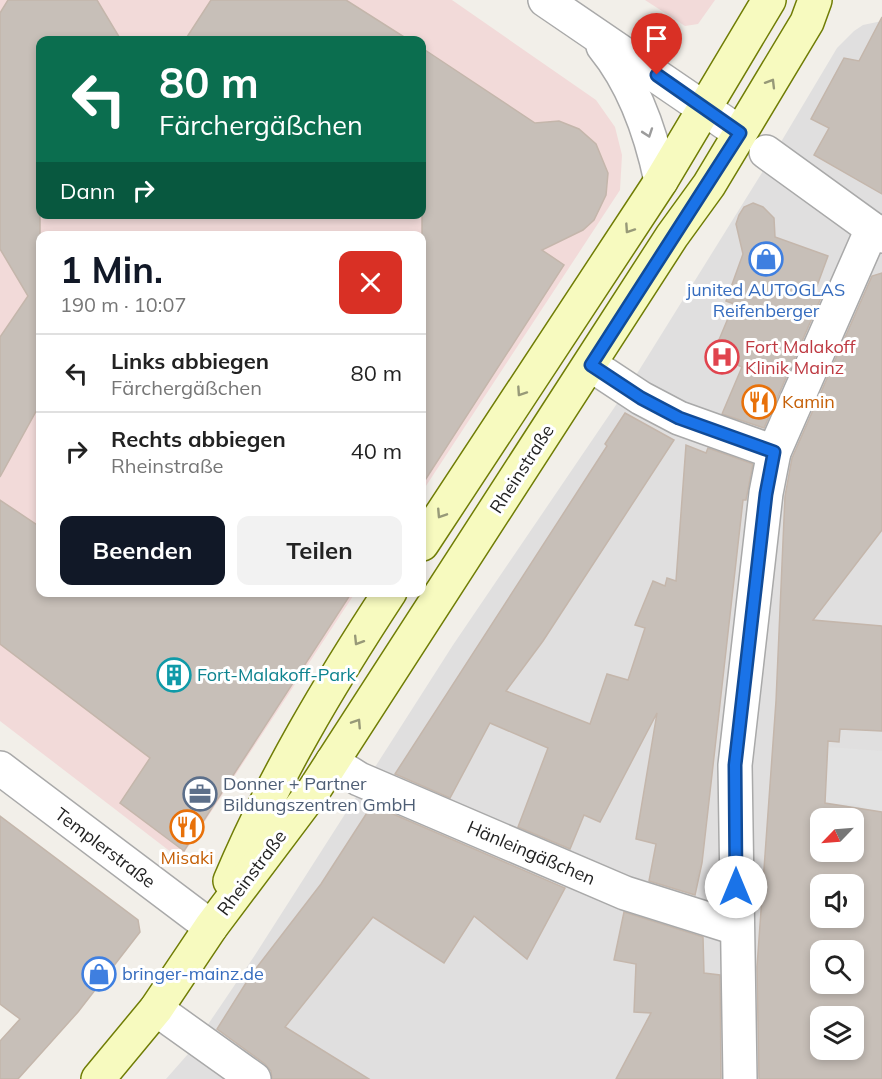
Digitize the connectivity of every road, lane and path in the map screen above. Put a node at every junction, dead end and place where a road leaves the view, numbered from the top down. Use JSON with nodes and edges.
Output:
{"nodes":[{"id":1,"x":545,"y":0,"type":"edge"},
{"id":2,"x":769,"y":0,"type":"edge"},
{"id":3,"x":815,"y":0,"type":"edge"},
{"id":4,"x":589,"y":28,"type":"junction"},
{"id":5,"x":704,"y":107,"type":"junction"},
{"id":6,"x":740,"y":133,"type":"junction"},
{"id":7,"x":766,"y":152,"type":"dead end"},
{"id":8,"x":661,"y":181,"type":"junction"},
{"id":9,"x":877,"y":232,"type":"edge"},
{"id":10,"x":591,"y":365,"type":"junction"},
{"id":11,"x":774,"y":452,"type":"junction"},
{"id":12,"x":426,"y":538,"type":"edge"},
{"id":13,"x":387,"y":597,"type":"edge"},
{"id":14,"x":332,"y":762,"type":"junction"},
{"id":15,"x":0,"y":768,"type":"edge"},
{"id":16,"x":211,"y":927,"type":"junction"},
{"id":17,"x":736,"y":928,"type":"junction"},
{"id":18,"x":156,"y":1009,"type":"junction"},
{"id":19,"x":98,"y":1079,"type":"edge"},
{"id":20,"x":254,"y":1079,"type":"edge"},
{"id":21,"x":740,"y":1079,"type":"edge"}],
"edges":[{"from":1,"to":4,"type":"street"},
{"from":2,"to":5,"type":"main road"},
{"from":6,"to":3,"type":"main road","name":"Rheinstraße","one_way":true},
{"from":4,"to":5,"type":"street"},
{"from":4,"to":8,"type":"street","one_way":true},
{"from":5,"to":6,"type":"street"},
{"from":5,"to":8,"type":"main road"},
{"from":6,"to":10,"type":"main road","name":"Rheinstraße"},
{"from":7,"to":9,"type":"street"},
{"from":8,"to":12,"type":"main road","one_way":true},
{"from":9,"to":11,"type":"street"},
{"from":10,"to":11,"type":"street"},
{"from":14,"to":10,"type":"main road","name":"Rheinstraße","one_way":true},
{"from":11,"to":17,"type":"street"},
{"from":13,"to":16,"type":"main road","name":"Rheinstraße","one_way":true},
{"from":14,"to":16,"type":"main road","name":"Rheinstraße"},
{"from":14,"to":17,"type":"street","name":"Hänleingäßchen"},
{"from":15,"to":16,"type":"street","name":"Templerstraße"},
{"from":16,"to":18,"type":"main road","name":"Rheinstraße"},
{"from":17,"to":21,"type":"street"},
{"from":18,"to":19,"type":"main road","name":"Rheinstraße"},
{"from":18,"to":20,"type":"street"}]}
